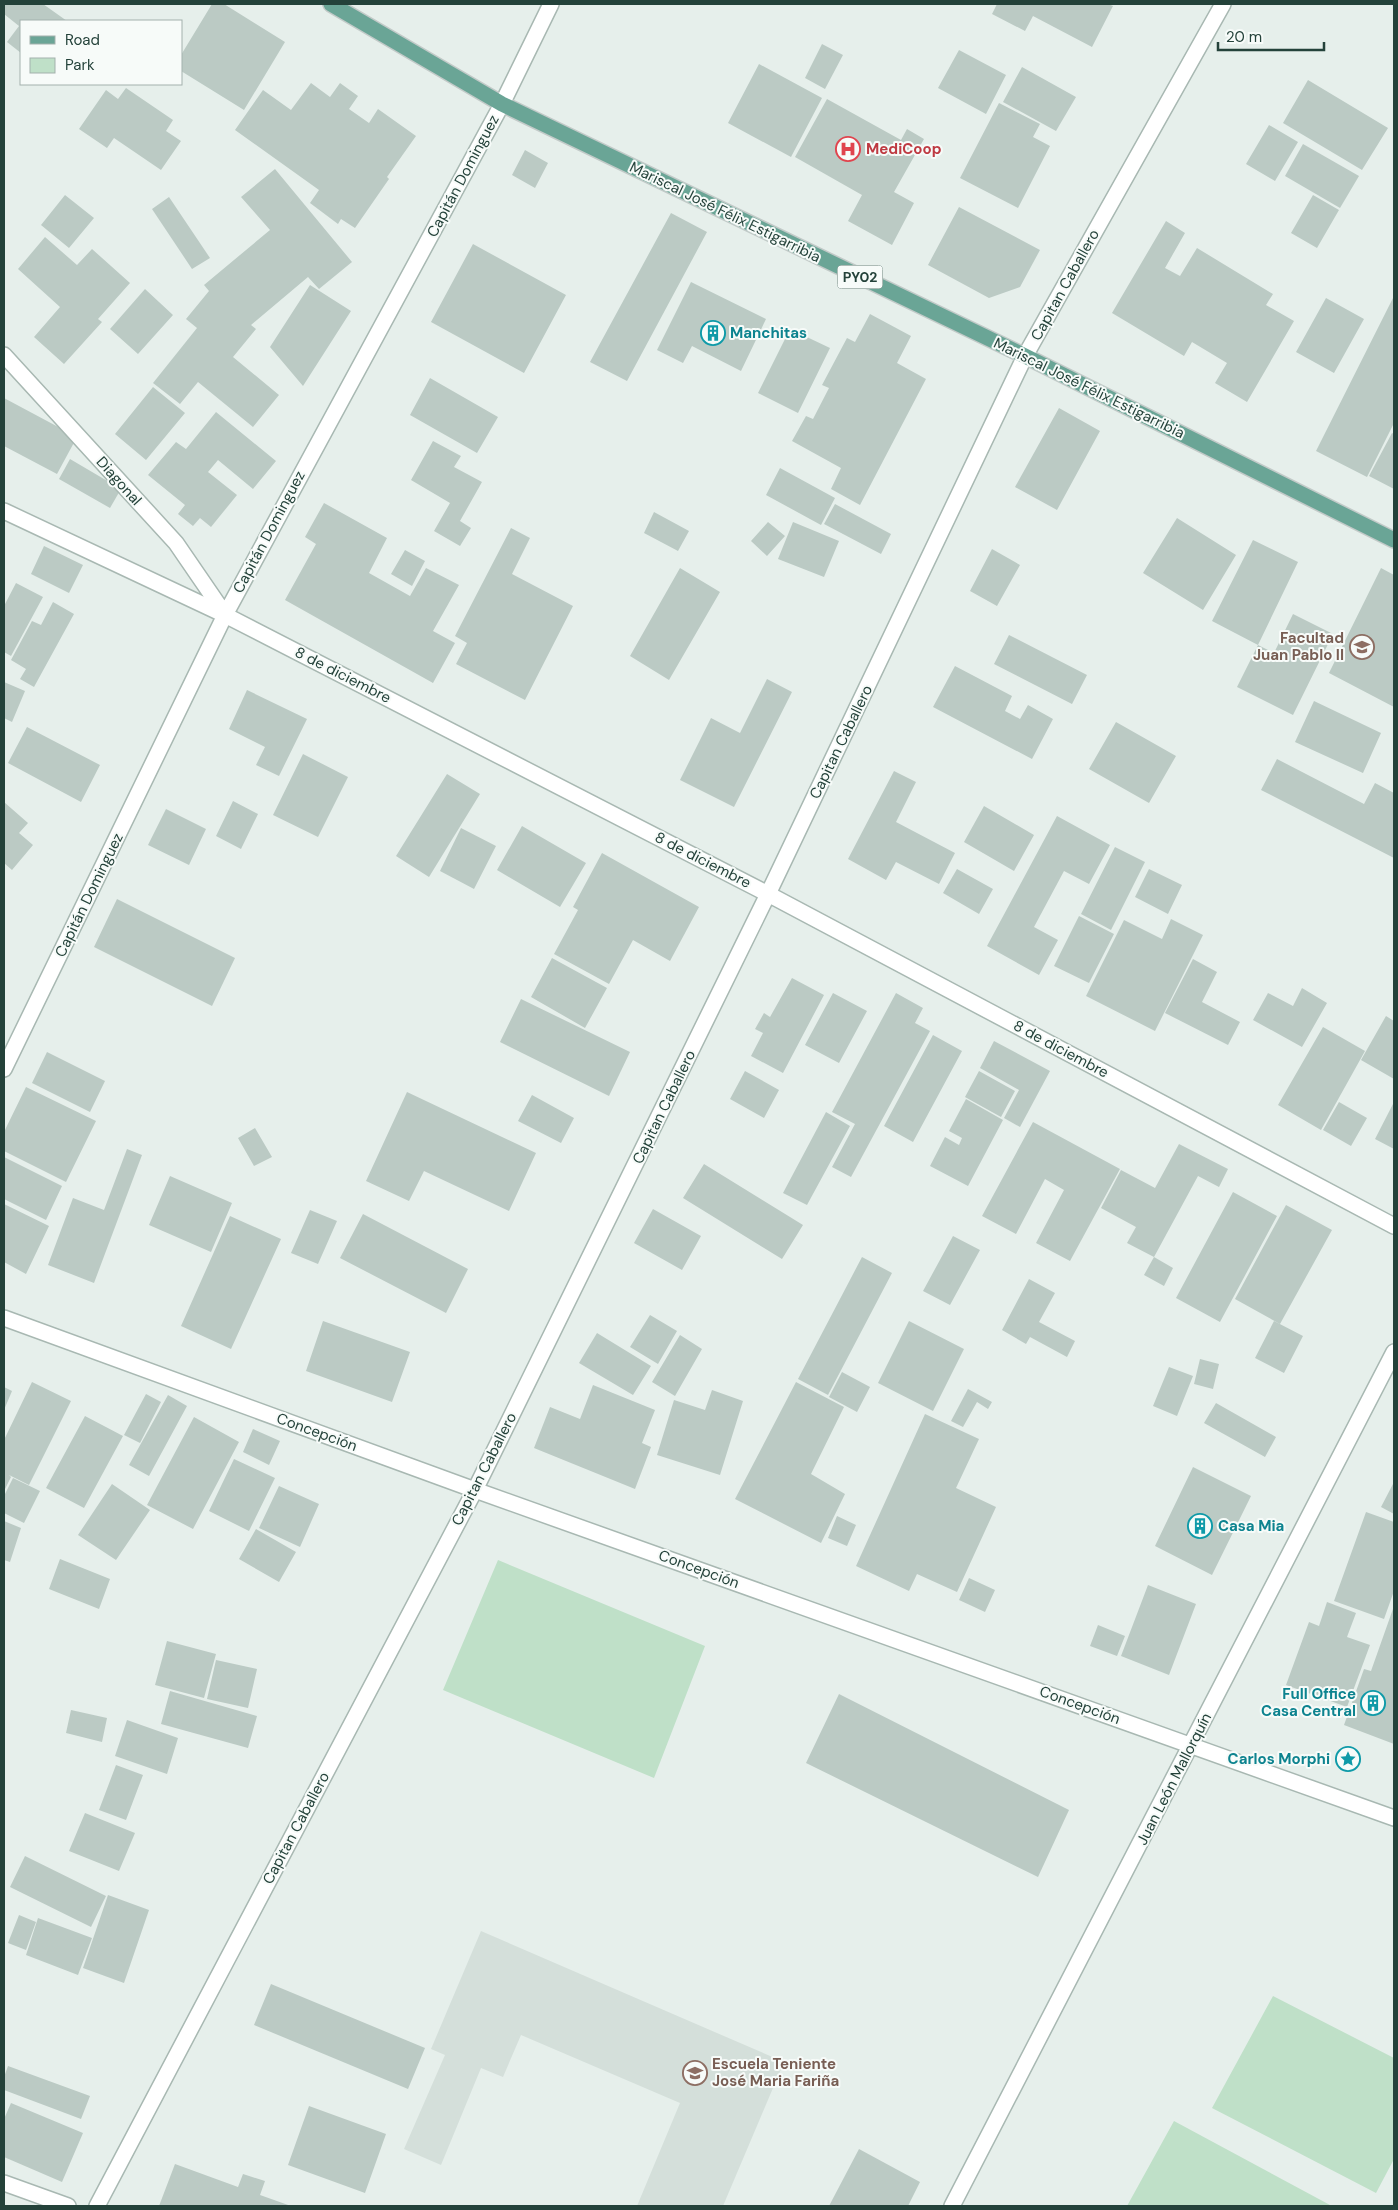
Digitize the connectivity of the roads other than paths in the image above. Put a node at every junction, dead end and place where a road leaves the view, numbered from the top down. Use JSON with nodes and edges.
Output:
{"nodes":[{"id":1,"x":331,"y":4,"type":"edge"},
{"id":2,"x":551,"y":4,"type":"edge"},
{"id":3,"x":1223,"y":4,"type":"edge"},
{"id":4,"x":502,"y":104,"type":"junction"},
{"id":5,"x":4,"y":355,"type":"edge"},
{"id":6,"x":1025,"y":356,"type":"junction"},
{"id":7,"x":4,"y":511,"type":"edge"},
{"id":8,"x":1394,"y":540,"type":"edge"},
{"id":9,"x":225,"y":615,"type":"junction"},
{"id":10,"x":768,"y":894,"type":"junction"},
{"id":11,"x":4,"y":1069,"type":"edge"},
{"id":12,"x":1394,"y":1226,"type":"edge"},
{"id":13,"x":4,"y":1318,"type":"edge"},
{"id":14,"x":1394,"y":1352,"type":"edge"},
{"id":15,"x":475,"y":1490,"type":"junction"},
{"id":16,"x":1192,"y":1745,"type":"junction"},
{"id":17,"x":1394,"y":1818,"type":"edge"},
{"id":18,"x":4,"y":2183,"type":"edge"},
{"id":19,"x":68,"y":2206,"type":"edge"},
{"id":20,"x":97,"y":2206,"type":"edge"},
{"id":21,"x":952,"y":2206,"type":"edge"}],
"edges":[{"from":1,"to":4,"type":"main road","name":"Mariscal José Félix Estigarribia","number":"PY02"},
{"from":2,"to":4,"type":"street","name":"Capitán Dominguez"},
{"from":3,"to":6,"type":"street","name":"Capitan Caballero"},
{"from":4,"to":6,"type":"main road","name":"Mariscal José Félix Estigarribia","number":"PY02"},
{"from":4,"to":9,"type":"street","name":"Capitán Dominguez"},
{"from":5,"to":9,"type":"street","name":"Diagonal"},
{"from":6,"to":8,"type":"main road","name":"Mariscal José Félix Estigarribia","number":"PY02"},
{"from":6,"to":10,"type":"street","name":"Capitan Caballero"},
{"from":7,"to":9,"type":"street","name":"8 de diciembre"},
{"from":9,"to":10,"type":"street","name":"8 de diciembre"},
{"from":9,"to":11,"type":"street","name":"Capitán Dominguez"},
{"from":10,"to":12,"type":"street","name":"8 de diciembre"},
{"from":10,"to":15,"type":"street","name":"Capitan Caballero"},
{"from":13,"to":15,"type":"street","name":"Concepción"},
{"from":14,"to":16,"type":"street","name":"Juan León Mallorquín"},
{"from":15,"to":16,"type":"street","name":"Concepción"},
{"from":15,"to":20,"type":"street","name":"Capitan Caballero"},
{"from":16,"to":17,"type":"street","name":"Concepción"},
{"from":16,"to":21,"type":"street","name":"Juan León Mallorquín"},
{"from":18,"to":19,"type":"street"}]}
